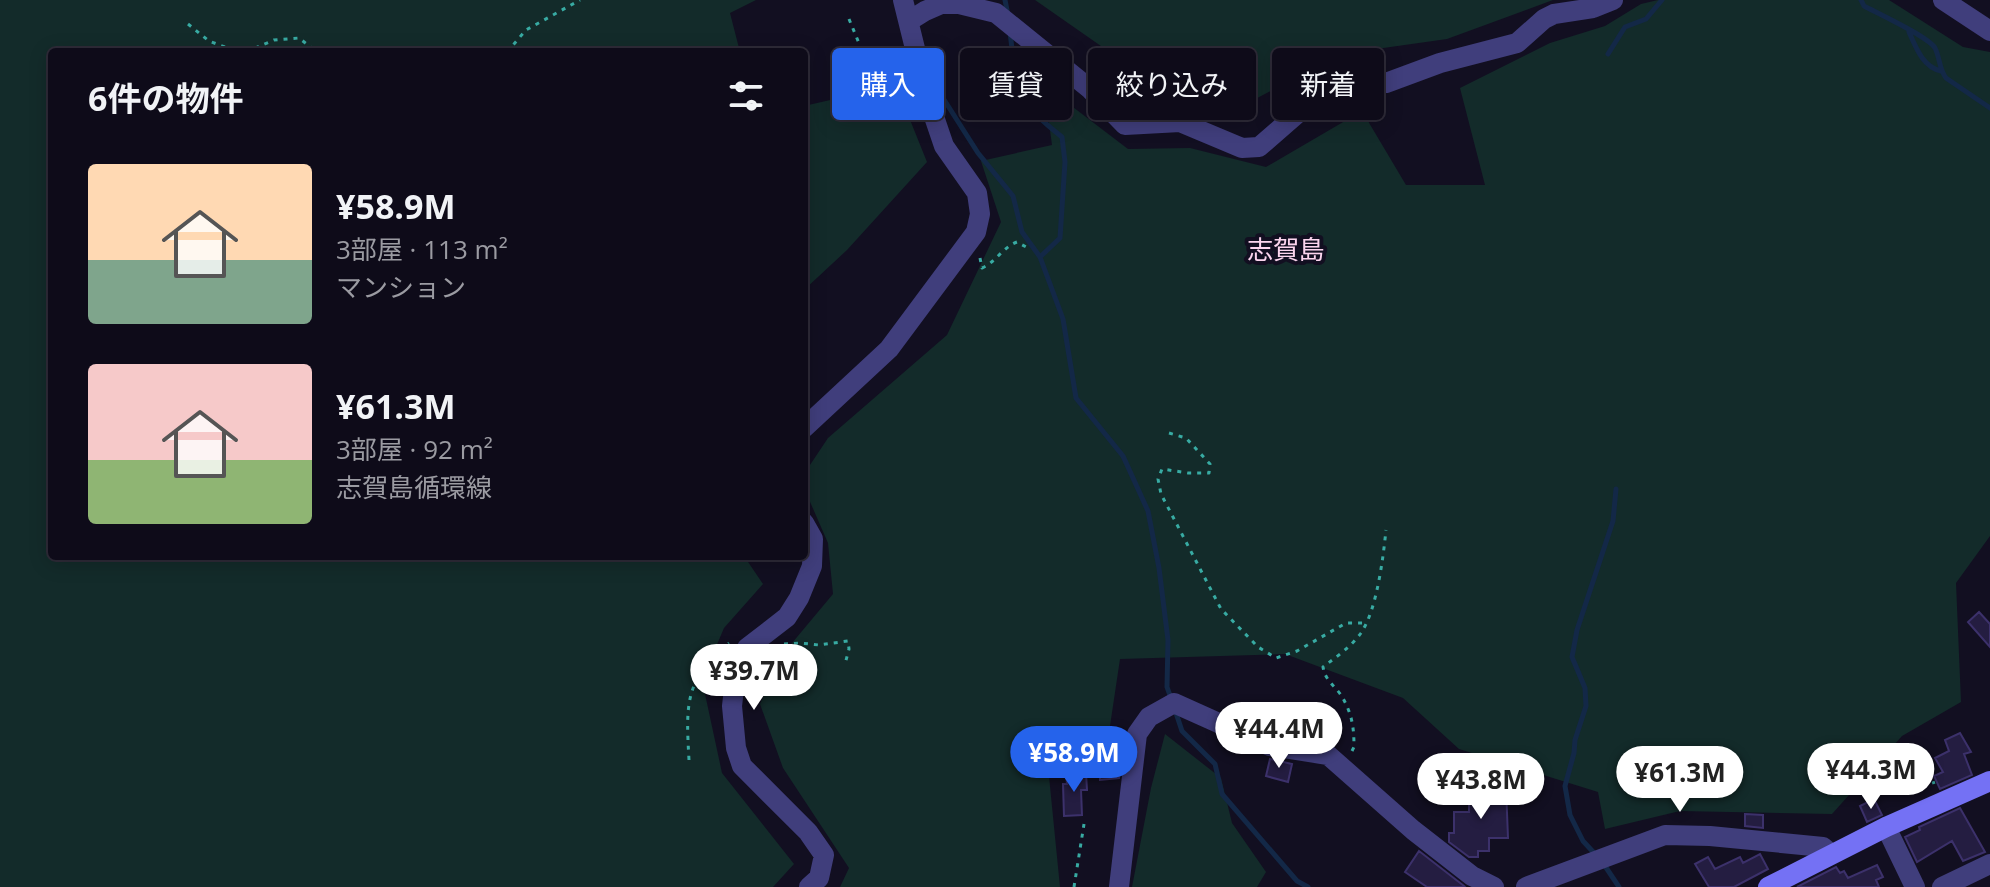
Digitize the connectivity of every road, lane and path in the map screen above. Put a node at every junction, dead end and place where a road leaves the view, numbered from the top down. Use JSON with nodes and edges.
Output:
{"nodes":[{"id":1,"x":580,"y":0,"type":"edge"},
{"id":2,"x":903,"y":0,"type":"edge"},
{"id":3,"x":1613,"y":0,"type":"edge"},
{"id":4,"x":1943,"y":0,"type":"edge"},
{"id":5,"x":849,"y":19,"type":"dead end"},
{"id":6,"x":909,"y":21,"type":"junction"},
{"id":7,"x":188,"y":24,"type":"dead end"},
{"id":8,"x":1990,"y":31,"type":"edge"},
{"id":9,"x":227,"y":48,"type":"edge"},
{"id":10,"x":255,"y":48,"type":"edge"},
{"id":11,"x":312,"y":48,"type":"edge"},
{"id":12,"x":510,"y":48,"type":"edge"},
{"id":13,"x":861,"y":48,"type":"edge"},
{"id":14,"x":915,"y":48,"type":"edge"},
{"id":15,"x":936,"y":120,"type":"edge"},
{"id":16,"x":808,"y":424,"type":"edge"},
{"id":17,"x":1169,"y":433,"type":"dead end"},
{"id":18,"x":808,"y":530,"type":"edge"},
{"id":19,"x":1386,"y":530,"type":"dead end"},
{"id":20,"x":1365,"y":623,"type":"junction"},
{"id":21,"x":753,"y":643,"type":"junction"},
{"id":22,"x":845,"y":664,"type":"dead end"},
{"id":23,"x":1923,"y":753,"type":"dead end"},
{"id":24,"x":689,"y":760,"type":"dead end"},
{"id":25,"x":1340,"y":767,"type":"junction"},
{"id":26,"x":1990,"y":781,"type":"edge"},
{"id":27,"x":1942,"y":803,"type":"junction"},
{"id":28,"x":1084,"y":824,"type":"dead end"},
{"id":29,"x":1886,"y":827,"type":"junction"},
{"id":30,"x":1831,"y":854,"type":"junction"},
{"id":31,"x":1990,"y":864,"type":"edge"},
{"id":32,"x":809,"y":887,"type":"edge"},
{"id":33,"x":1074,"y":887,"type":"edge"},
{"id":34,"x":1119,"y":887,"type":"edge"},
{"id":35,"x":1494,"y":887,"type":"edge"},
{"id":36,"x":1526,"y":887,"type":"edge"},
{"id":37,"x":1768,"y":887,"type":"edge"},
{"id":38,"x":1915,"y":887,"type":"edge"},
{"id":39,"x":1942,"y":887,"type":"edge"}],
"edges":[{"from":1,"to":12,"type":"path"},
{"from":2,"to":6,"type":"street"},
{"from":3,"to":6,"type":"street"},
{"from":4,"to":8,"type":"street"},
{"from":5,"to":13,"type":"path"},
{"from":6,"to":14,"type":"street"},
{"from":7,"to":9,"type":"path"},
{"from":10,"to":11,"type":"path"},
{"from":15,"to":16,"type":"street"},
{"from":17,"to":20,"type":"path"},
{"from":18,"to":21,"type":"street"},
{"from":19,"to":20,"type":"path"},
{"from":20,"to":25,"type":"path"},
{"from":21,"to":22,"type":"path"},
{"from":21,"to":24,"type":"path"},
{"from":21,"to":32,"type":"street"},
{"from":23,"to":27,"type":"path"},
{"from":25,"to":34,"type":"street"},
{"from":25,"to":35,"type":"street"},
{"from":26,"to":27,"type":"main road"},
{"from":27,"to":29,"type":"main road"},
{"from":28,"to":33,"type":"path"},
{"from":29,"to":30,"type":"main road"},
{"from":29,"to":38,"type":"street"},
{"from":30,"to":36,"type":"street"},
{"from":30,"to":37,"type":"main road"},
{"from":31,"to":39,"type":"street"}]}
